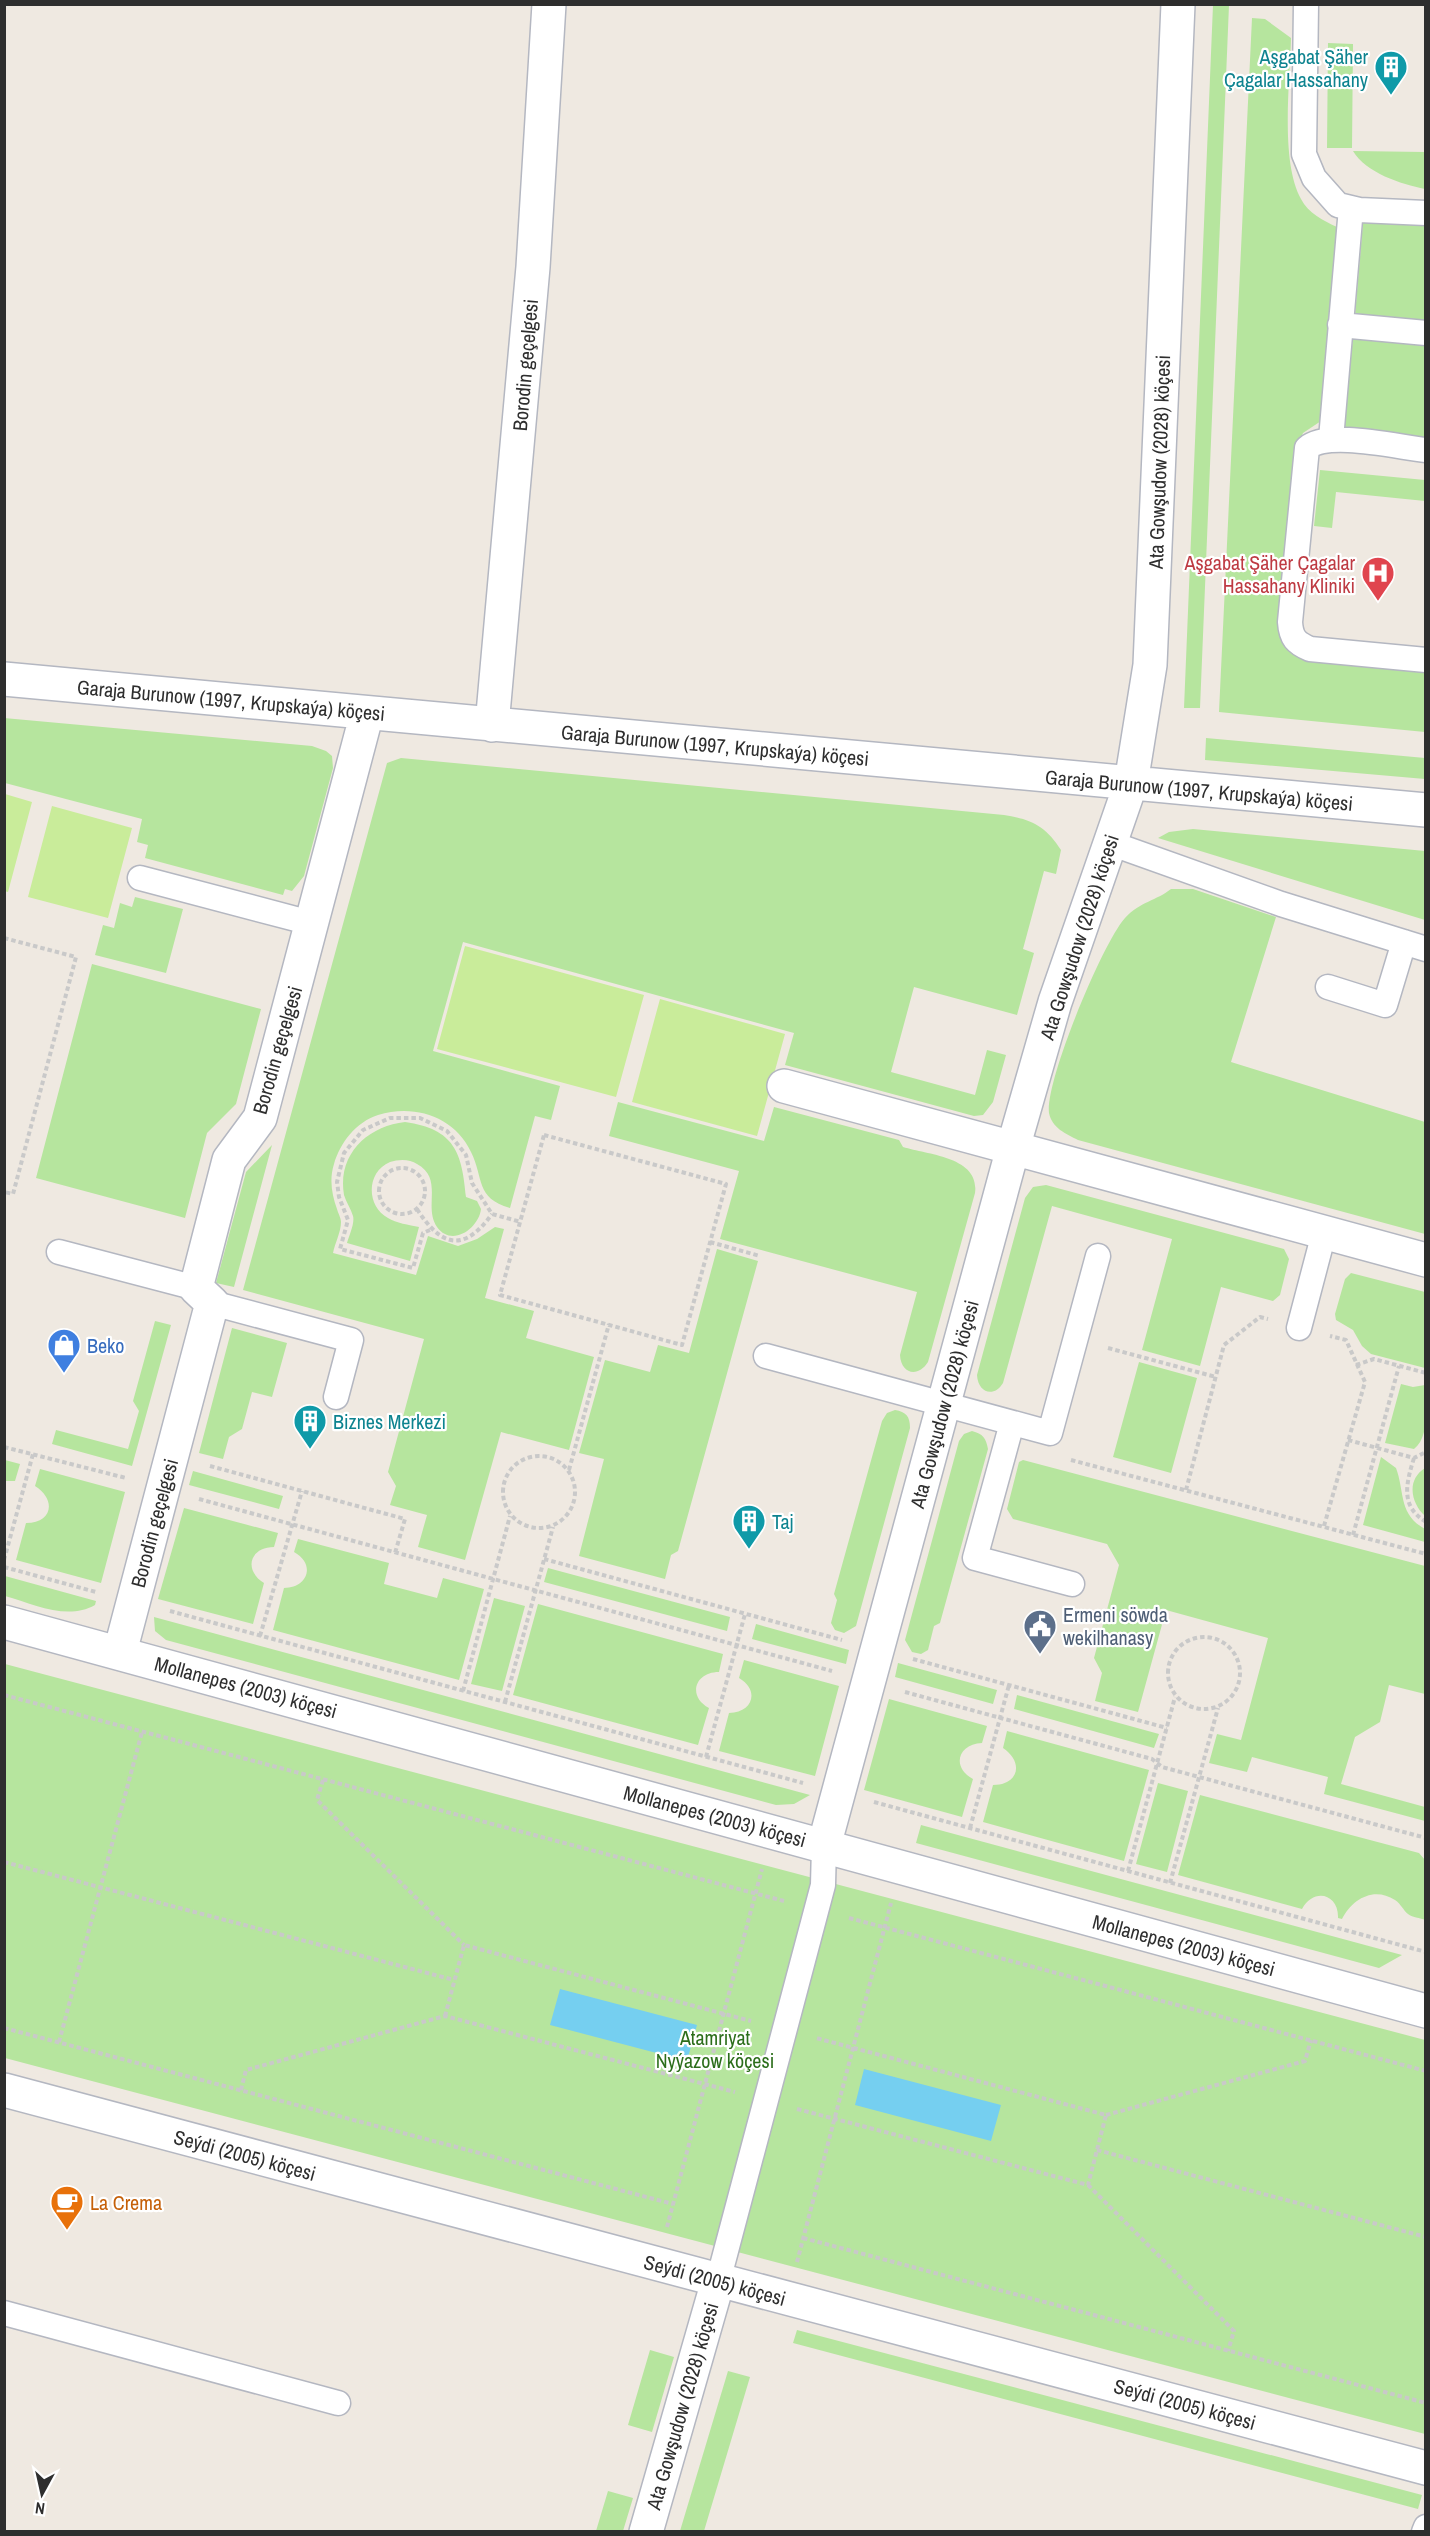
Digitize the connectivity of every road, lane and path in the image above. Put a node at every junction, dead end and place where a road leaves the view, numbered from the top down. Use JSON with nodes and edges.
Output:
{"nodes":[{"id":1,"x":549,"y":4,"type":"edge"},
{"id":2,"x":1178,"y":4,"type":"edge"},
{"id":3,"x":1306,"y":4,"type":"edge"},
{"id":4,"x":1351,"y":208,"type":"junction"},
{"id":5,"x":1425,"y":213,"type":"edge"},
{"id":6,"x":1340,"y":325,"type":"junction"},
{"id":7,"x":1425,"y":333,"type":"edge"},
{"id":8,"x":1331,"y":439,"type":"junction"},
{"id":9,"x":1425,"y":450,"type":"edge"},
{"id":10,"x":1425,"y":660,"type":"edge"},
{"id":11,"x":4,"y":679,"type":"edge"},
{"id":12,"x":367,"y":713,"type":"junction"},
{"id":13,"x":492,"y":724,"type":"junction"},
{"id":14,"x":1131,"y":783,"type":"junction"},
{"id":15,"x":1425,"y":810,"type":"edge"},
{"id":16,"x":1110,"y":843,"type":"junction"},
{"id":17,"x":140,"y":878,"type":"dead end"},
{"id":18,"x":311,"y":923,"type":"junction"},
{"id":19,"x":4,"y":938,"type":"edge"},
{"id":20,"x":1415,"y":946,"type":"edge"},
{"id":21,"x":1328,"y":987,"type":"dead end"},
{"id":22,"x":784,"y":1086,"type":"dead end"},
{"id":23,"x":1013,"y":1148,"type":"junction"},
{"id":24,"x":4,"y":1192,"type":"edge"},
{"id":25,"x":417,"y":1209,"type":"junction"},
{"id":26,"x":492,"y":1214,"type":"junction"},
{"id":27,"x":521,"y":1222,"type":"junction"},
{"id":28,"x":430,"y":1230,"type":"junction"},
{"id":29,"x":1324,"y":1233,"type":"junction"},
{"id":30,"x":710,"y":1242,"type":"junction"},
{"id":31,"x":59,"y":1252,"type":"dead end"},
{"id":32,"x":760,"y":1256,"type":"dead end"},
{"id":33,"x":1098,"y":1257,"type":"dead end"},
{"id":34,"x":1425,"y":1260,"type":"edge"},
{"id":35,"x":204,"y":1295,"type":"junction"},
{"id":36,"x":609,"y":1324,"type":"junction"},
{"id":37,"x":1299,"y":1328,"type":"junction"},
{"id":38,"x":766,"y":1356,"type":"dead end"},
{"id":39,"x":1140,"y":1356,"type":"dead end"},
{"id":40,"x":1356,"y":1365,"type":"junction"},
{"id":41,"x":1399,"y":1366,"type":"junction"},
{"id":42,"x":1425,"y":1372,"type":"edge"},
{"id":43,"x":1216,"y":1377,"type":"junction"},
{"id":44,"x":336,"y":1397,"type":"dead end"},
{"id":45,"x":944,"y":1404,"type":"junction"},
{"id":46,"x":1012,"y":1423,"type":"junction"},
{"id":47,"x":1348,"y":1440,"type":"junction"},
{"id":48,"x":4,"y":1447,"type":"edge"},
{"id":49,"x":1377,"y":1448,"type":"junction"},
{"id":50,"x":1425,"y":1452,"type":"edge"},
{"id":51,"x":33,"y":1454,"type":"junction"},
{"id":52,"x":1414,"y":1458,"type":"junction"},
{"id":53,"x":1068,"y":1459,"type":"dead end"},
{"id":54,"x":206,"y":1465,"type":"dead end"},
{"id":55,"x":569,"y":1470,"type":"junction"},
{"id":56,"x":129,"y":1479,"type":"dead end"},
{"id":57,"x":1186,"y":1490,"type":"junction"},
{"id":58,"x":303,"y":1491,"type":"junction"},
{"id":59,"x":195,"y":1498,"type":"dead end"},
{"id":60,"x":510,"y":1516,"type":"junction"},
{"id":61,"x":1425,"y":1522,"type":"edge"},
{"id":62,"x":292,"y":1525,"type":"junction"},
{"id":63,"x":1324,"y":1526,"type":"junction"},
{"id":64,"x":552,"y":1527,"type":"junction"},
{"id":65,"x":1353,"y":1535,"type":"junction"},
{"id":66,"x":395,"y":1553,"type":"junction"},
{"id":67,"x":1425,"y":1554,"type":"edge"},
{"id":68,"x":544,"y":1559,"type":"junction"},
{"id":69,"x":4,"y":1560,"type":"edge"},
{"id":70,"x":4,"y":1567,"type":"edge"},
{"id":71,"x":493,"y":1580,"type":"junction"},
{"id":72,"x":1072,"y":1584,"type":"dead end"},
{"id":73,"x":535,"y":1591,"type":"junction"},
{"id":74,"x":98,"y":1592,"type":"dead end"},
{"id":75,"x":166,"y":1610,"type":"dead end"},
{"id":76,"x":745,"y":1614,"type":"junction"},
{"id":77,"x":4,"y":1622,"type":"edge"},
{"id":78,"x":260,"y":1636,"type":"junction"},
{"id":79,"x":852,"y":1643,"type":"dead end"},
{"id":80,"x":736,"y":1645,"type":"junction"},
{"id":81,"x":120,"y":1653,"type":"junction"},
{"id":82,"x":911,"y":1659,"type":"dead end"},
{"id":83,"x":843,"y":1674,"type":"dead end"},
{"id":84,"x":1009,"y":1685,"type":"junction"},
{"id":85,"x":463,"y":1691,"type":"junction"},
{"id":86,"x":902,"y":1691,"type":"dead end"},
{"id":87,"x":4,"y":1695,"type":"edge"},
{"id":88,"x":1175,"y":1696,"type":"junction"},
{"id":89,"x":505,"y":1702,"type":"junction"},
{"id":90,"x":1218,"y":1708,"type":"junction"},
{"id":91,"x":1000,"y":1718,"type":"junction"},
{"id":92,"x":1167,"y":1728,"type":"junction"},
{"id":93,"x":142,"y":1732,"type":"junction"},
{"id":94,"x":706,"y":1757,"type":"junction"},
{"id":95,"x":1157,"y":1762,"type":"junction"},
{"id":96,"x":1199,"y":1777,"type":"junction"},
{"id":97,"x":323,"y":1780,"type":"junction"},
{"id":98,"x":813,"y":1786,"type":"dead end"},
{"id":99,"x":873,"y":1802,"type":"dead end"},
{"id":100,"x":970,"y":1828,"type":"junction"},
{"id":101,"x":1425,"y":1838,"type":"edge"},
{"id":102,"x":824,"y":1846,"type":"junction"},
{"id":103,"x":4,"y":1862,"type":"edge"},
{"id":104,"x":762,"y":1868,"type":"dead end"},
{"id":105,"x":1128,"y":1871,"type":"junction"},
{"id":106,"x":1170,"y":1882,"type":"junction"},
{"id":107,"x":101,"y":1887,"type":"junction"},
{"id":108,"x":756,"y":1893,"type":"junction"},
{"id":109,"x":892,"y":1903,"type":"dead end"},
{"id":110,"x":817,"y":1910,"type":"junction"},
{"id":111,"x":885,"y":1928,"type":"junction"},
{"id":112,"x":464,"y":1945,"type":"dead end"},
{"id":113,"x":1425,"y":1952,"type":"edge"},
{"id":114,"x":454,"y":1980,"type":"dead end"},
{"id":115,"x":1425,"y":2011,"type":"edge"},
{"id":116,"x":445,"y":2016,"type":"dead end"},
{"id":117,"x":4,"y":2028,"type":"edge"},
{"id":118,"x":1311,"y":2040,"type":"junction"},
{"id":119,"x":59,"y":2042,"type":"junction"},
{"id":120,"x":1425,"y":2071,"type":"edge"},
{"id":121,"x":4,"y":2090,"type":"edge"},
{"id":122,"x":241,"y":2090,"type":"junction"},
{"id":123,"x":1106,"y":2115,"type":"dead end"},
{"id":124,"x":1097,"y":2150,"type":"dead end"},
{"id":125,"x":1088,"y":2185,"type":"dead end"},
{"id":126,"x":673,"y":2204,"type":"junction"},
{"id":127,"x":666,"y":2230,"type":"dead end"},
{"id":128,"x":1425,"y":2237,"type":"edge"},
{"id":129,"x":802,"y":2238,"type":"junction"},
{"id":130,"x":796,"y":2264,"type":"dead end"},
{"id":131,"x":718,"y":2281,"type":"junction"},
{"id":132,"x":6,"y":2319,"type":"edge"},
{"id":133,"x":1228,"y":2351,"type":"junction"},
{"id":134,"x":338,"y":2403,"type":"dead end"},
{"id":135,"x":1425,"y":2403,"type":"edge"},
{"id":136,"x":1425,"y":2468,"type":"edge"},
{"id":137,"x":1425,"y":2527,"type":"edge"},
{"id":138,"x":646,"y":2532,"type":"edge"},
{"id":139,"x":1424,"y":2532,"type":"edge"}],
"edges":[{"from":1,"to":13,"type":"street","name":"Borodin geçelgesi"},
{"from":2,"to":14,"type":"street","name":"Ata Gowşudow (2028) köçesi"},
{"from":3,"to":4,"type":"lane"},
{"from":4,"to":5,"type":"lane"},
{"from":4,"to":6,"type":"lane"},
{"from":6,"to":7,"type":"lane"},
{"from":6,"to":8,"type":"lane"},
{"from":8,"to":9,"type":"lane"},
{"from":8,"to":10,"type":"lane"},
{"from":11,"to":12,"type":"street","name":"Garaja Burunow (1997, Krupskaýa) köçesi"},
{"from":12,"to":13,"type":"street","name":"Garaja Burunow (1997, Krupskaýa) köçesi"},
{"from":12,"to":18,"type":"street","name":"Borodin geçelgesi"},
{"from":13,"to":14,"type":"street","name":"Garaja Burunow (1997, Krupskaýa) köçesi"},
{"from":14,"to":15,"type":"street","name":"Garaja Burunow (1997, Krupskaýa) köçesi"},
{"from":14,"to":16,"type":"street","name":"Ata Gowşudow (2028) köçesi"},
{"from":16,"to":20,"type":"lane"},
{"from":16,"to":23,"type":"street","name":"Ata Gowşudow (2028) köçesi"},
{"from":17,"to":18,"type":"lane"},
{"from":18,"to":35,"type":"street","name":"Borodin geçelgesi"},
{"from":19,"to":24,"type":"path"},
{"from":20,"to":21,"type":"lane"},
{"from":22,"to":23,"type":"street"},
{"from":23,"to":29,"type":"street"},
{"from":23,"to":45,"type":"street","name":"Ata Gowşudow (2028) köçesi"},
{"from":25,"to":25,"type":"path"},
{"from":25,"to":28,"type":"path"},
{"from":26,"to":27,"type":"path"},
{"from":26,"to":28,"type":"path"},
{"from":26,"to":28,"type":"path"},
{"from":27,"to":30,"type":"path"},
{"from":27,"to":36,"type":"path"},
{"from":29,"to":34,"type":"street"},
{"from":29,"to":37,"type":"lane"},
{"from":30,"to":32,"type":"path"},
{"from":30,"to":36,"type":"path"},
{"from":31,"to":35,"type":"lane"},
{"from":33,"to":46,"type":"lane"},
{"from":35,"to":44,"type":"lane"},
{"from":35,"to":81,"type":"street","name":"Borodin geçelgesi"},
{"from":36,"to":55,"type":"path"},
{"from":37,"to":40,"type":"path"},
{"from":37,"to":43,"type":"path"},
{"from":38,"to":45,"type":"lane"},
{"from":39,"to":43,"type":"path"},
{"from":40,"to":41,"type":"path"},
{"from":40,"to":47,"type":"path"},
{"from":41,"to":42,"type":"path"},
{"from":41,"to":49,"type":"path"},
{"from":43,"to":57,"type":"path"},
{"from":45,"to":46,"type":"lane"},
{"from":45,"to":102,"type":"street","name":"Ata Gowşudow (2028) köçesi"},
{"from":46,"to":72,"type":"lane"},
{"from":47,"to":49,"type":"path"},
{"from":47,"to":63,"type":"path"},
{"from":48,"to":51,"type":"path"},
{"from":49,"to":52,"type":"path"},
{"from":49,"to":65,"type":"path"},
{"from":50,"to":52,"type":"path"},
{"from":51,"to":56,"type":"path"},
{"from":51,"to":69,"type":"path"},
{"from":52,"to":61,"type":"path"},
{"from":53,"to":57,"type":"path"},
{"from":54,"to":58,"type":"path"},
{"from":55,"to":60,"type":"path"},
{"from":55,"to":64,"type":"path"},
{"from":57,"to":63,"type":"path"},
{"from":58,"to":62,"type":"path"},
{"from":58,"to":66,"type":"path"},
{"from":59,"to":62,"type":"path"},
{"from":60,"to":64,"type":"path"},
{"from":60,"to":71,"type":"path"},
{"from":62,"to":66,"type":"path"},
{"from":62,"to":78,"type":"path"},
{"from":63,"to":65,"type":"path"},
{"from":64,"to":68,"type":"path"},
{"from":65,"to":67,"type":"path"},
{"from":66,"to":71,"type":"path"},
{"from":68,"to":73,"type":"path"},
{"from":68,"to":76,"type":"path"},
{"from":70,"to":74,"type":"path"},
{"from":71,"to":73,"type":"path"},
{"from":71,"to":85,"type":"path"},
{"from":73,"to":80,"type":"path"},
{"from":73,"to":89,"type":"path"},
{"from":75,"to":78,"type":"path"},
{"from":76,"to":79,"type":"path"},
{"from":76,"to":80,"type":"path"},
{"from":77,"to":81,"type":"street","name":"Mollanepes (2003) köçesi"},
{"from":78,"to":85,"type":"path"},
{"from":80,"to":83,"type":"path"},
{"from":80,"to":94,"type":"path"},
{"from":81,"to":102,"type":"street","name":"Mollanepes (2003) köçesi"},
{"from":82,"to":84,"type":"path"},
{"from":84,"to":91,"type":"path"},
{"from":84,"to":92,"type":"path"},
{"from":85,"to":89,"type":"path"},
{"from":86,"to":91,"type":"path"},
{"from":87,"to":93,"type":"path"},
{"from":88,"to":90,"type":"path"},
{"from":88,"to":90,"type":"path"},
{"from":88,"to":92,"type":"path"},
{"from":89,"to":94,"type":"path"},
{"from":90,"to":96,"type":"path"},
{"from":91,"to":95,"type":"path"},
{"from":91,"to":100,"type":"path"},
{"from":92,"to":95,"type":"path"},
{"from":93,"to":97,"type":"path"},
{"from":93,"to":107,"type":"path"},
{"from":94,"to":98,"type":"path"},
{"from":95,"to":96,"type":"path"},
{"from":95,"to":105,"type":"path"},
{"from":96,"to":101,"type":"path"},
{"from":96,"to":106,"type":"path"},
{"from":97,"to":108,"type":"path"},
{"from":97,"to":112,"type":"path"},
{"from":99,"to":100,"type":"path"},
{"from":100,"to":105,"type":"path"},
{"from":102,"to":110,"type":"lane"},
{"from":102,"to":115,"type":"street","name":"Mollanepes (2003) köçesi"},
{"from":103,"to":107,"type":"path"},
{"from":104,"to":108,"type":"path"},
{"from":105,"to":106,"type":"path"},
{"from":106,"to":113,"type":"path"},
{"from":107,"to":114,"type":"path"},
{"from":107,"to":119,"type":"path"},
{"from":108,"to":110,"type":"path"},
{"from":108,"to":126,"type":"path"},
{"from":109,"to":111,"type":"path"},
{"from":110,"to":111,"type":"path"},
{"from":110,"to":131,"type":"lane"},
{"from":111,"to":118,"type":"path"},
{"from":111,"to":129,"type":"path"},
{"from":116,"to":122,"type":"path"},
{"from":117,"to":119,"type":"path"},
{"from":118,"to":120,"type":"path"},
{"from":118,"to":123,"type":"path"},
{"from":119,"to":122,"type":"path"},
{"from":121,"to":131,"type":"street","name":"Seýdi (2005) köçesi"},
{"from":122,"to":126,"type":"path"},
{"from":124,"to":128,"type":"path"},
{"from":125,"to":133,"type":"path"},
{"from":126,"to":127,"type":"path"},
{"from":129,"to":130,"type":"path"},
{"from":129,"to":133,"type":"path"},
{"from":131,"to":136,"type":"street","name":"Seýdi (2005) köçesi"},
{"from":131,"to":138,"type":"street","name":"Ata Gowşudow (2028) köçesi"},
{"from":132,"to":134,"type":"lane"},
{"from":133,"to":135,"type":"path"},
{"from":137,"to":139,"type":"lane"}]}
